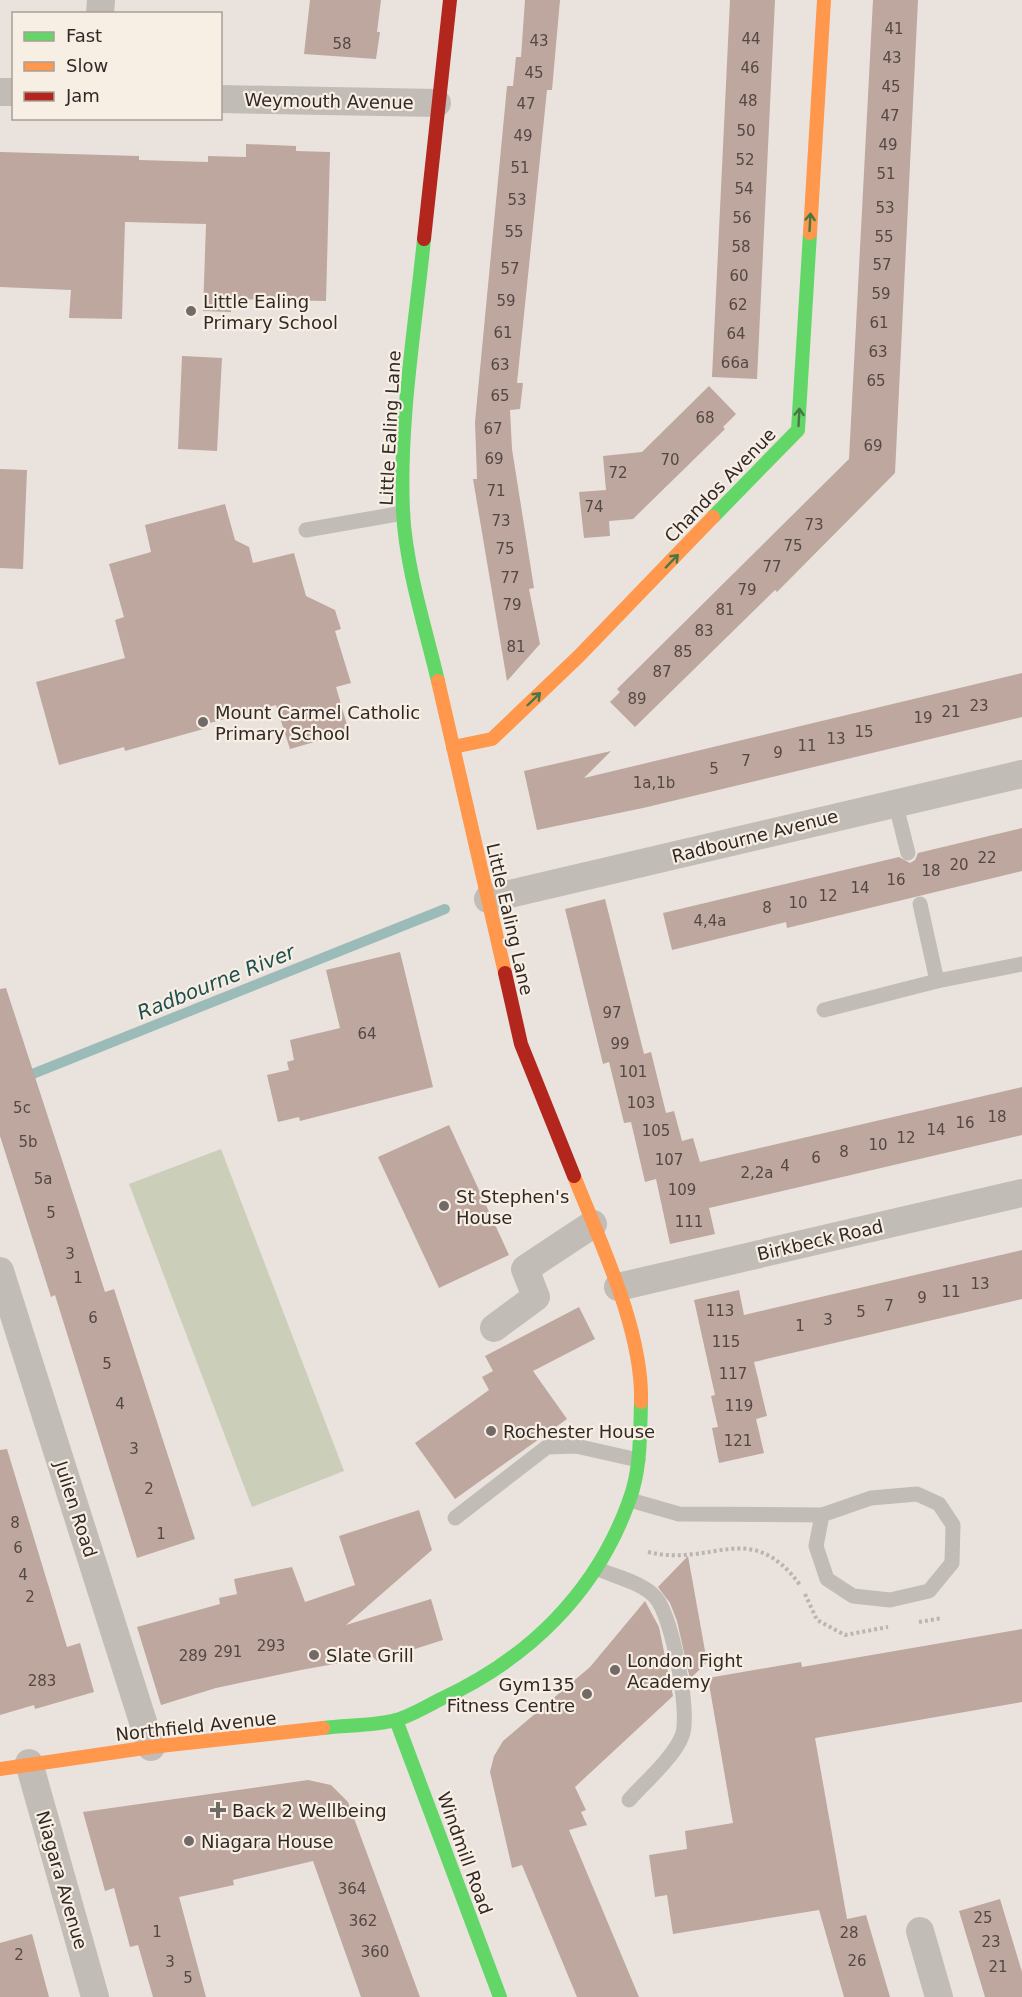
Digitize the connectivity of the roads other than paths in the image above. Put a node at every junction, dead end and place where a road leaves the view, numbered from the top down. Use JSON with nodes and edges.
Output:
{"nodes":[{"id":1,"x":450,"y":0,"type":"edge"},
{"id":2,"x":824,"y":0,"type":"edge"},
{"id":3,"x":222,"y":99,"type":"edge"},
{"id":4,"x":437,"y":103,"type":"junction"},
{"id":5,"x":403,"y":513,"type":"junction"},
{"id":6,"x":306,"y":530,"type":"dead end"},
{"id":7,"x":453,"y":747,"type":"junction"},
{"id":8,"x":1022,"y":774,"type":"edge"},
{"id":9,"x":895,"y":802,"type":"junction"},
{"id":10,"x":908,"y":853,"type":"dead end"},
{"id":11,"x":488,"y":899,"type":"junction"},
{"id":12,"x":920,"y":904,"type":"dead end"},
{"id":13,"x":1022,"y":964,"type":"edge"},
{"id":14,"x":937,"y":981,"type":"junction"},
{"id":15,"x":824,"y":1010,"type":"dead end"},
{"id":16,"x":1022,"y":1193,"type":"edge"},
{"id":17,"x":593,"y":1224,"type":"junction"},
{"id":18,"x":0,"y":1271,"type":"edge"},
{"id":19,"x":618,"y":1287,"type":"junction"},
{"id":20,"x":494,"y":1328,"type":"dead end"},
{"id":21,"x":638,"y":1460,"type":"junction"},
{"id":22,"x":630,"y":1500,"type":"junction"},
{"id":23,"x":822,"y":1515,"type":"junction"},
{"id":24,"x":455,"y":1518,"type":"dead end"},
{"id":25,"x":598,"y":1569,"type":"junction"},
{"id":26,"x":396,"y":1720,"type":"junction"},
{"id":27,"x":151,"y":1748,"type":"junction"},
{"id":28,"x":29,"y":1763,"type":"junction"},
{"id":29,"x":0,"y":1769,"type":"edge"},
{"id":30,"x":629,"y":1800,"type":"dead end"},
{"id":31,"x":920,"y":1931,"type":"dead end"},
{"id":32,"x":95,"y":1997,"type":"edge"},
{"id":33,"x":500,"y":1997,"type":"edge"},
{"id":34,"x":939,"y":1997,"type":"edge"}],
"edges":[{"from":1,"to":4,"type":"main road","name":"Little Ealing Lane"},
{"from":7,"to":2,"type":"main road","name":"Chandos Avenue","one_way":true},
{"from":3,"to":4,"type":"street","name":"Weymouth Avenue"},
{"from":4,"to":5,"type":"main road","name":"Little Ealing Lane"},
{"from":5,"to":6,"type":"lane"},
{"from":5,"to":7,"type":"main road","name":"Little Ealing Lane"},
{"from":7,"to":11,"type":"main road","name":"Little Ealing Lane"},
{"from":8,"to":9,"type":"street","name":"Radbourne Avenue"},
{"from":9,"to":10,"type":"lane"},
{"from":9,"to":11,"type":"street","name":"Radbourne Avenue"},
{"from":11,"to":17,"type":"main road","name":"Little Ealing Lane"},
{"from":12,"to":14,"type":"lane"},
{"from":13,"to":14,"type":"lane"},
{"from":14,"to":15,"type":"lane"},
{"from":16,"to":19,"type":"street","name":"Birkbeck Road"},
{"from":17,"to":19,"type":"main road","name":"Little Ealing Lane"},
{"from":17,"to":20,"type":"street"},
{"from":18,"to":27,"type":"street","name":"Julien Road"},
{"from":19,"to":21,"type":"main road","name":"Little Ealing Lane"},
{"from":21,"to":22,"type":"main road","name":"Little Ealing Lane"},
{"from":21,"to":24,"type":"lane"},
{"from":22,"to":23,"type":"lane"},
{"from":22,"to":25,"type":"main road","name":"Little Ealing Lane"},
{"from":23,"to":23,"type":"lane"},
{"from":25,"to":26,"type":"main road","name":"Little Ealing Lane"},
{"from":25,"to":30,"type":"lane"},
{"from":26,"to":27,"type":"main road","name":"Northfield Avenue"},
{"from":26,"to":33,"type":"main road","name":"Windmill Road"},
{"from":27,"to":28,"type":"main road","name":"Northfield Avenue"},
{"from":28,"to":29,"type":"main road","name":"Northfield Avenue"},
{"from":28,"to":32,"type":"street","name":"Niagara Avenue"},
{"from":31,"to":34,"type":"street"}]}
